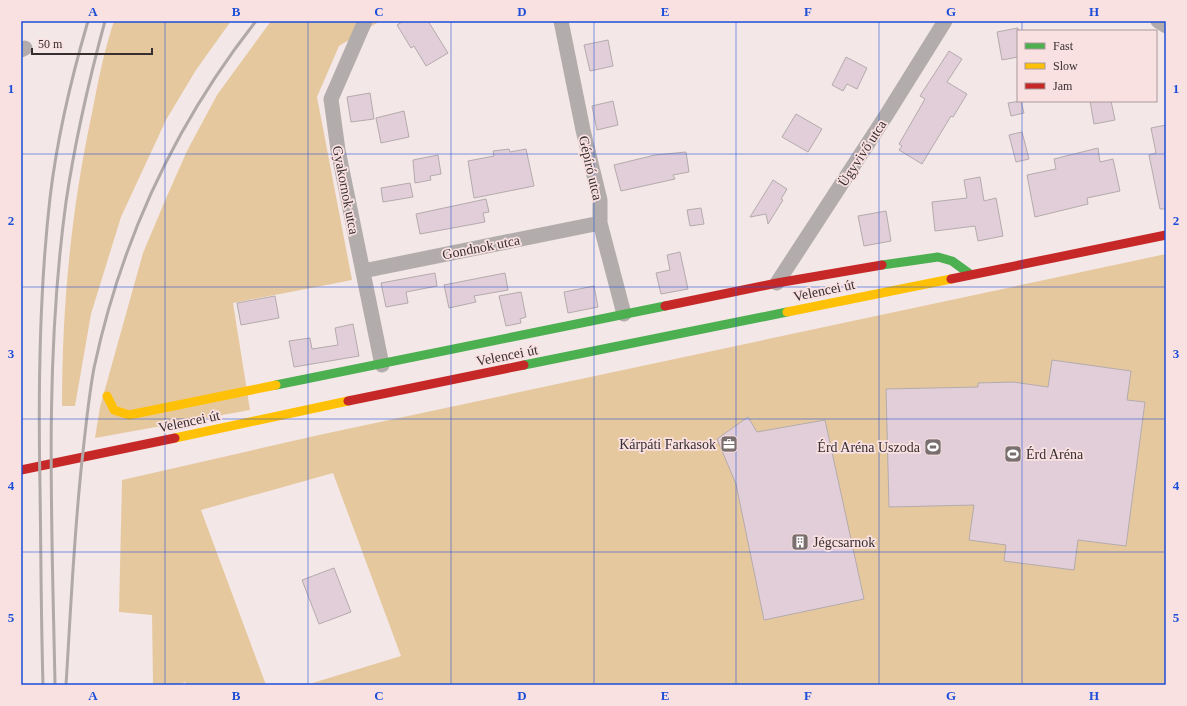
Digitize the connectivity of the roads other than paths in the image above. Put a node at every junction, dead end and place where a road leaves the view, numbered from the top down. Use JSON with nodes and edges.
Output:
{"nodes":[{"id":1,"x":365,"y":21,"type":"edge"},
{"id":2,"x":561,"y":21,"type":"edge"},
{"id":3,"x":945,"y":21,"type":"edge"},
{"id":4,"x":1158,"y":21,"type":"edge"},
{"id":5,"x":1166,"y":26,"type":"edge"},
{"id":6,"x":600,"y":223,"type":"junction"},
{"id":7,"x":1166,"y":235,"type":"edge"},
{"id":8,"x":363,"y":271,"type":"junction"},
{"id":9,"x":970,"y":274,"type":"junction"},
{"id":10,"x":777,"y":284,"type":"junction"},
{"id":11,"x":624,"y":314,"type":"junction"},
{"id":12,"x":382,"y":365,"type":"junction"},
{"id":13,"x":107,"y":396,"type":"dead end"},
{"id":14,"x":21,"y":470,"type":"edge"}],
"edges":[{"from":1,"to":8,"type":"street","name":"Gyakornok utca"},
{"from":2,"to":6,"type":"street","name":"Gépíró utca"},
{"from":3,"to":10,"type":"street","name":"Ügyvivő utca"},
{"from":4,"to":5,"type":"street"},
{"from":6,"to":8,"type":"street","name":"Gondnok utca"},
{"from":6,"to":11,"type":"street","name":"Gépíró utca"},
{"from":7,"to":9,"type":"main road","name":"Velencei út"},
{"from":8,"to":12,"type":"street","name":"Gyakornok utca"},
{"from":9,"to":10,"type":"main road","name":"Velencei út"},
{"from":9,"to":14,"type":"main road","name":"Velencei út"},
{"from":10,"to":11,"type":"main road","name":"Velencei út"},
{"from":11,"to":12,"type":"main road","name":"Velencei út"},
{"from":12,"to":13,"type":"main road","name":"Velencei út"}]}
